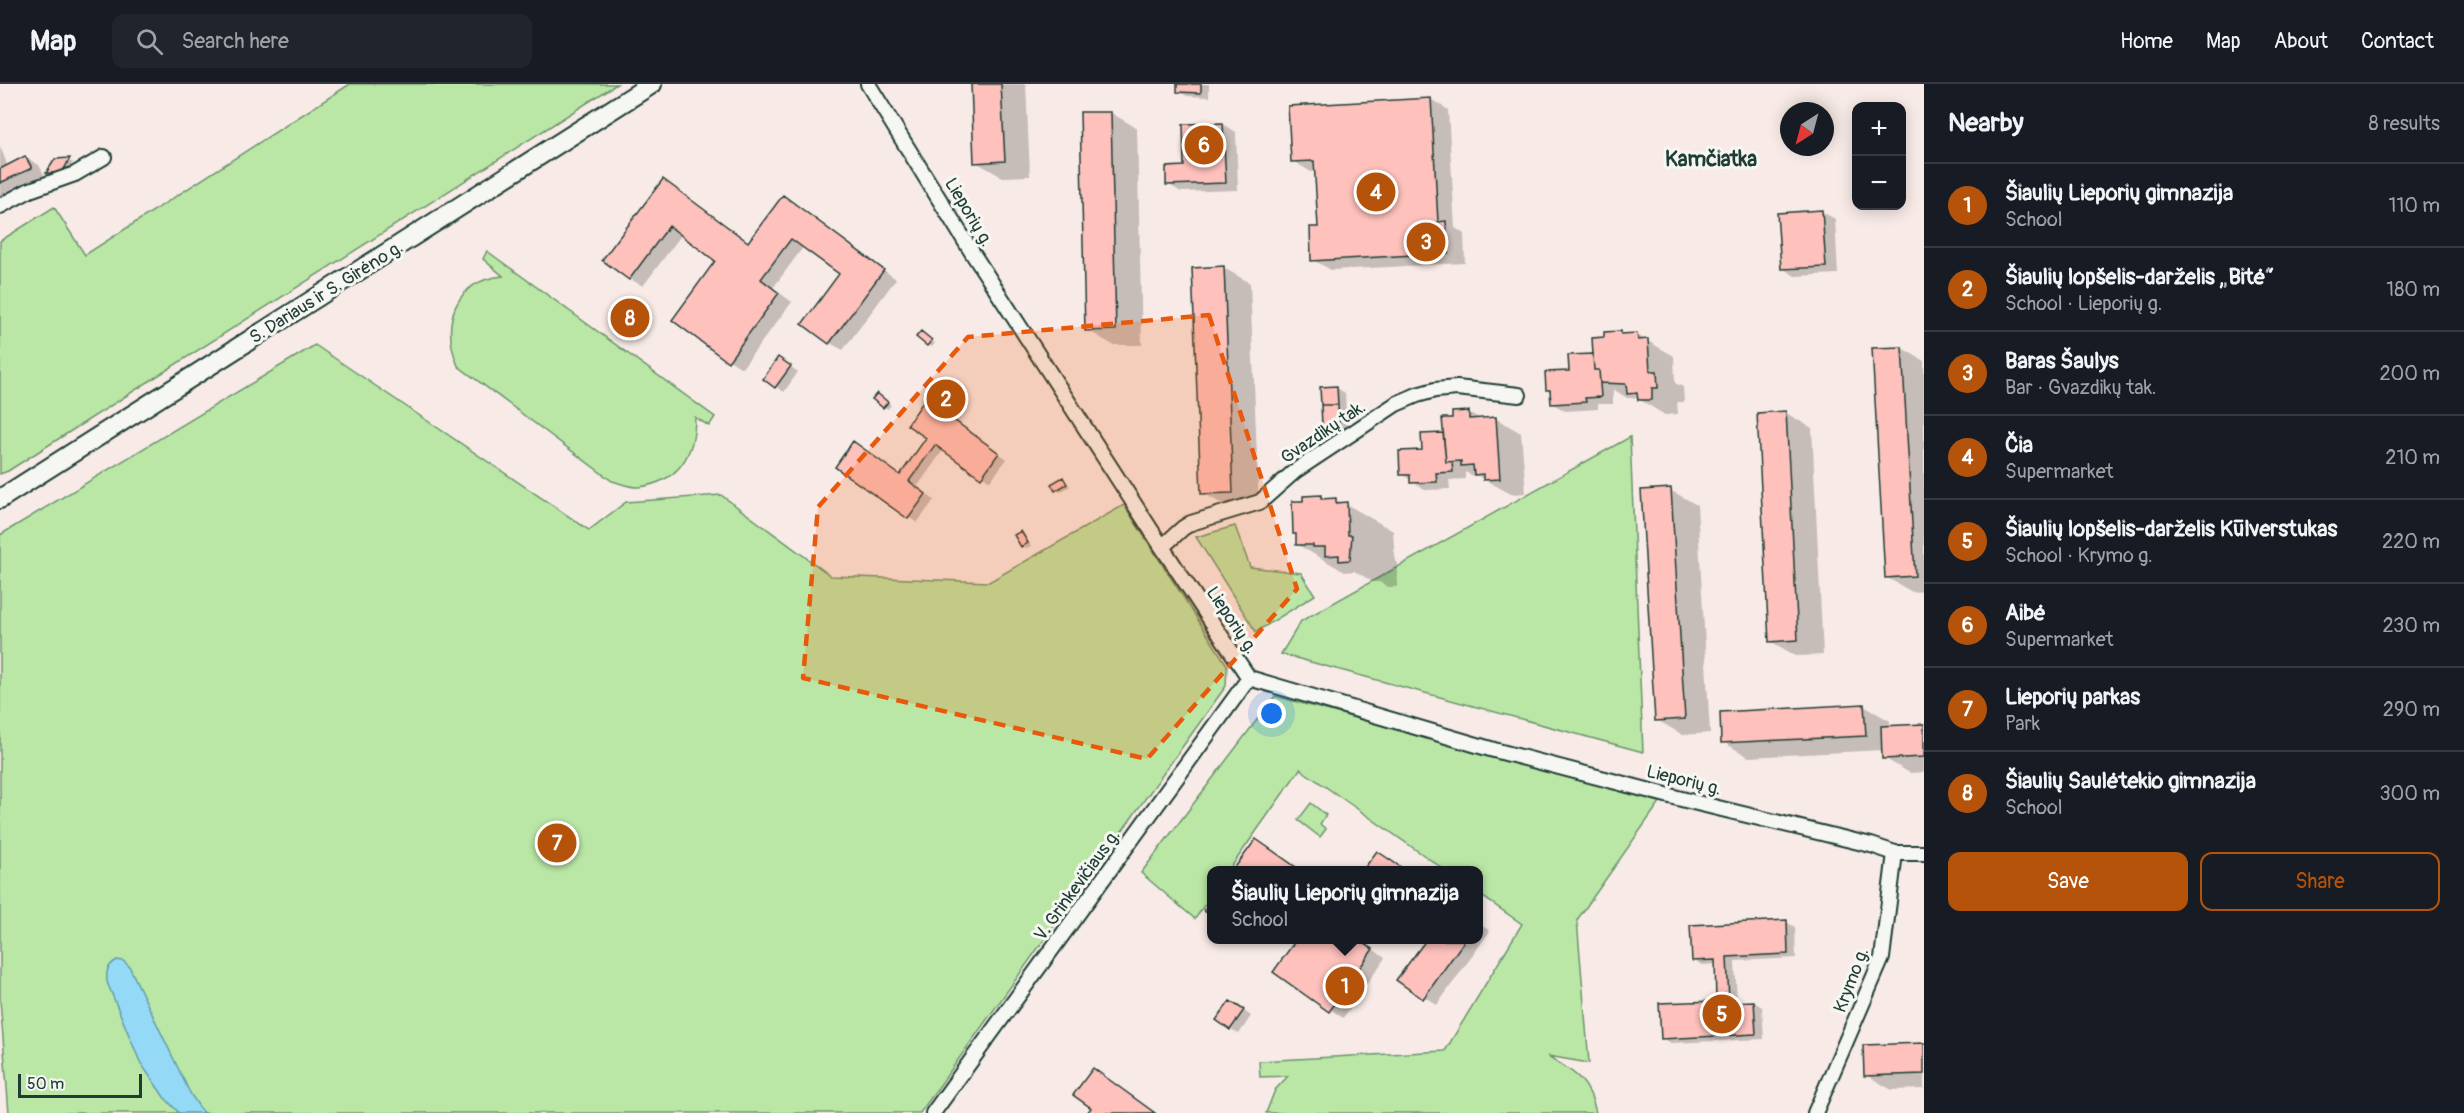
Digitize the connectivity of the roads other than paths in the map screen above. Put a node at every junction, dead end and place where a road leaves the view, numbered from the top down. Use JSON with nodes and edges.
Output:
{"nodes":[{"id":1,"x":652,"y":84,"type":"edge"},
{"id":2,"x":868,"y":84,"type":"edge"},
{"id":3,"x":104,"y":157,"type":"dead end"},
{"id":4,"x":0,"y":206,"type":"edge"},
{"id":5,"x":1519,"y":395,"type":"dead end"},
{"id":6,"x":34,"y":477,"type":"junction"},
{"id":7,"x":0,"y":483,"type":"edge"},
{"id":8,"x":0,"y":499,"type":"edge"},
{"id":9,"x":1162,"y":547,"type":"junction"},
{"id":10,"x":1249,"y":678,"type":"junction"},
{"id":11,"x":1895,"y":853,"type":"junction"},
{"id":12,"x":1924,"y":853,"type":"edge"},
{"id":13,"x":933,"y":1113,"type":"edge"},
{"id":14,"x":1815,"y":1113,"type":"edge"}],
"edges":[{"from":1,"to":6,"type":"street","name":"S. Dariaus ir S. Girėno g."},
{"from":2,"to":9,"type":"street","name":"Lieporių g."},
{"from":3,"to":4,"type":"street"},
{"from":5,"to":9,"type":"street","name":"Gvazdikų tak."},
{"from":6,"to":7,"type":"street"},
{"from":6,"to":8,"type":"street","name":"S. Dariaus ir S. Girėno g."},
{"from":9,"to":10,"type":"street","name":"Lieporių g."},
{"from":10,"to":11,"type":"street","name":"Lieporių g."},
{"from":10,"to":13,"type":"street","name":"V. Grinkevičiaus g."},
{"from":11,"to":12,"type":"street","name":"Lieporių g."},
{"from":11,"to":14,"type":"street","name":"Krymo g."}]}
